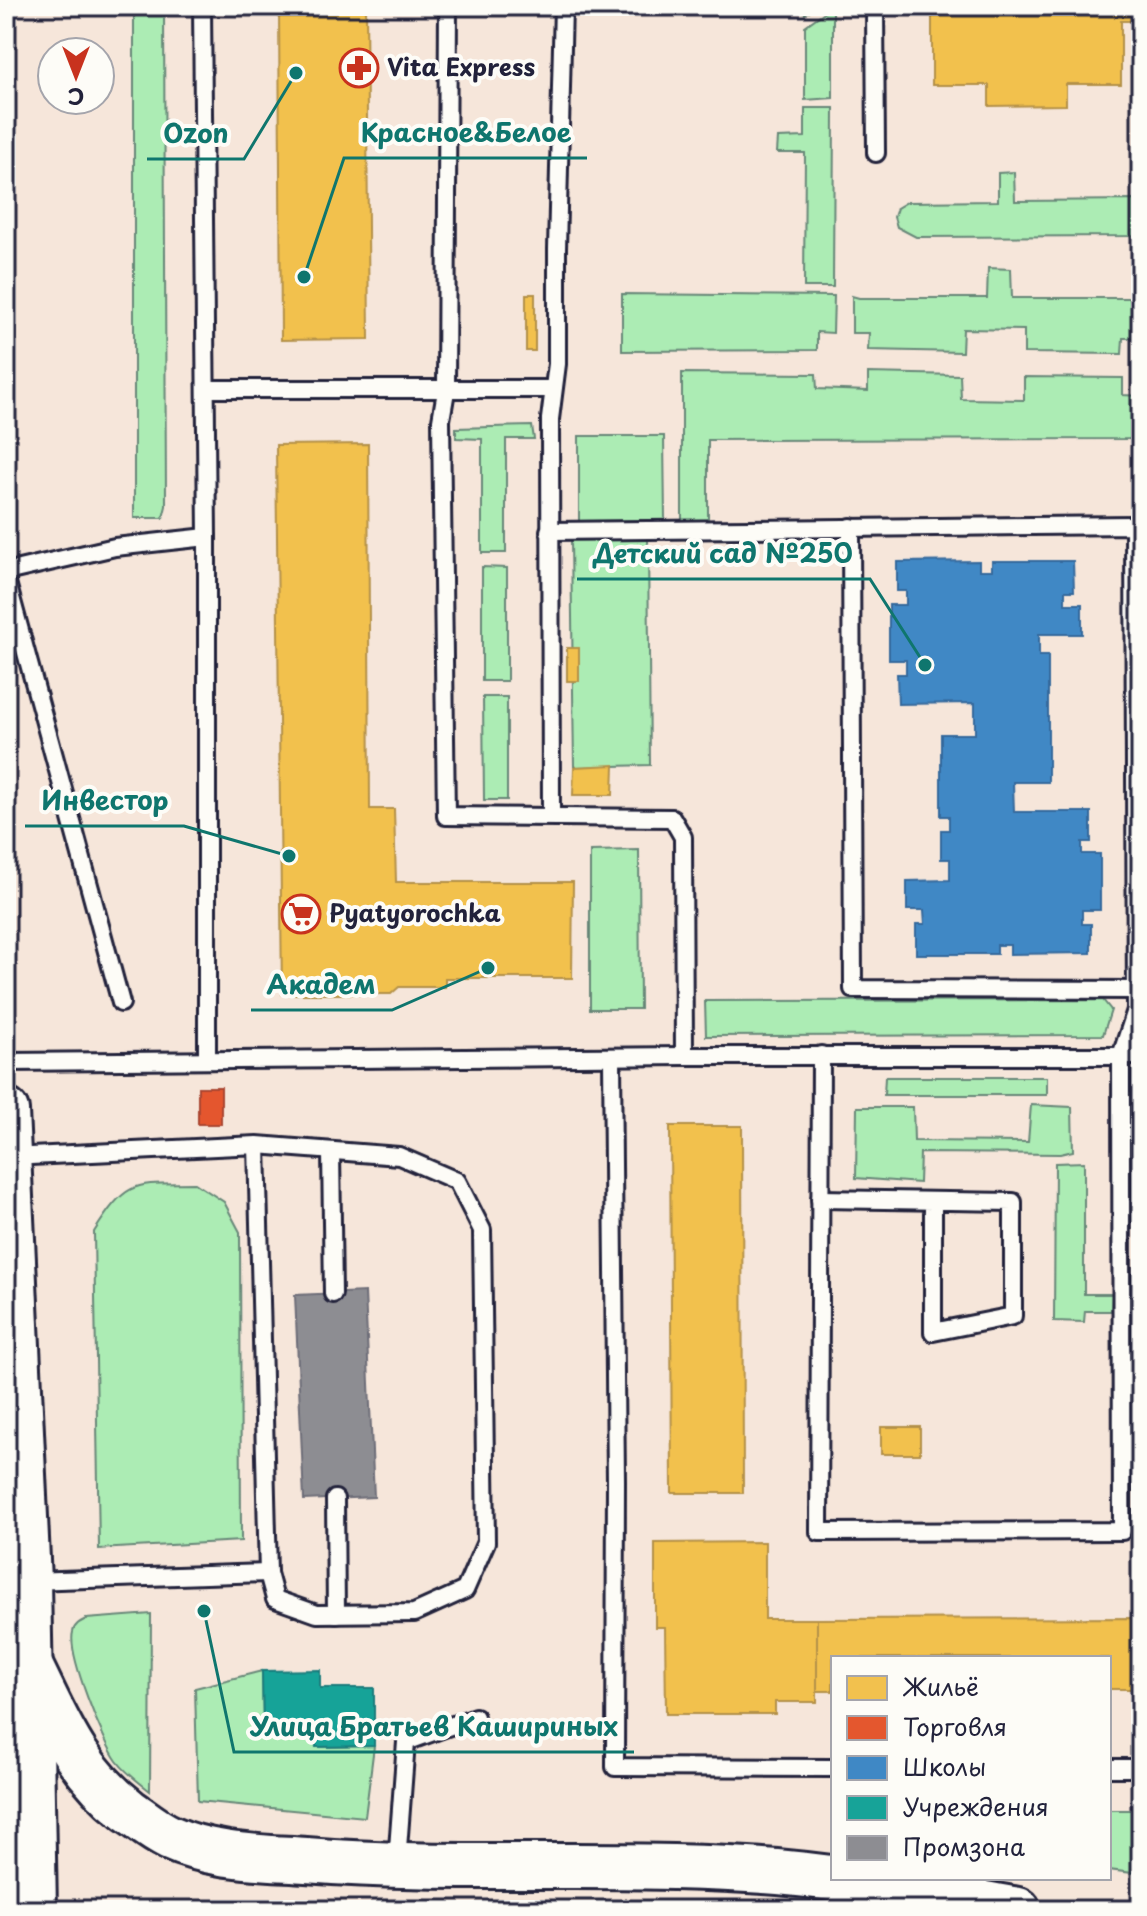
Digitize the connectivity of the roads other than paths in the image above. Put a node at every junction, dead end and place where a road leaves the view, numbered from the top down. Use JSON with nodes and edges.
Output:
{"nodes":[{"id":1,"x":202,"y":6,"type":"edge"},
{"id":2,"x":448,"y":6,"type":"edge"},
{"id":3,"x":563,"y":6,"type":"edge"},
{"id":4,"x":875,"y":6,"type":"edge"},
{"id":5,"x":876,"y":153,"type":"dead end"},
{"id":6,"x":206,"y":389,"type":"junction"},
{"id":7,"x":552,"y":389,"type":"junction"},
{"id":8,"x":446,"y":391,"type":"junction"},
{"id":9,"x":851,"y":527,"type":"junction"},
{"id":10,"x":549,"y":531,"type":"junction"},
{"id":11,"x":207,"y":537,"type":"junction"},
{"id":12,"x":6,"y":572,"type":"edge"},
{"id":13,"x":6,"y":579,"type":"edge"},
{"id":14,"x":551,"y":816,"type":"junction"},
{"id":15,"x":1136,"y":990,"type":"junction"},
{"id":16,"x":121,"y":1003,"type":"dead end"},
{"id":17,"x":821,"y":1055,"type":"junction"},
{"id":18,"x":684,"y":1056,"type":"junction"},
{"id":19,"x":1121,"y":1056,"type":"junction"},
{"id":20,"x":1141,"y":1056,"type":"edge"},
{"id":21,"x":612,"y":1058,"type":"junction"},
{"id":22,"x":207,"y":1059,"type":"junction"},
{"id":23,"x":6,"y":1062,"type":"edge"},
{"id":24,"x":6,"y":1111,"type":"edge"},
{"id":25,"x":257,"y":1145,"type":"junction"},
{"id":26,"x":331,"y":1152,"type":"junction"},
{"id":27,"x":10,"y":1157,"type":"junction"},
{"id":28,"x":820,"y":1199,"type":"junction"},
{"id":29,"x":933,"y":1202,"type":"junction"},
{"id":30,"x":333,"y":1294,"type":"dead end"},
{"id":31,"x":335,"y":1499,"type":"dead end"},
{"id":32,"x":268,"y":1573,"type":"junction"},
{"id":33,"x":28,"y":1581,"type":"junction"},
{"id":34,"x":336,"y":1614,"type":"junction"},
{"id":35,"x":31,"y":1668,"type":"junction"},
{"id":36,"x":475,"y":1717,"type":"dead end"},
{"id":37,"x":831,"y":1768,"type":"edge"},
{"id":38,"x":1111,"y":1768,"type":"edge"},
{"id":39,"x":1141,"y":1768,"type":"edge"},
{"id":40,"x":397,"y":1865,"type":"junction"},
{"id":41,"x":831,"y":1880,"type":"edge"},
{"id":42,"x":835,"y":1880,"type":"edge"},
{"id":43,"x":34,"y":1910,"type":"edge"},
{"id":44,"x":1018,"y":1910,"type":"edge"}],
"edges":[{"from":1,"to":6,"type":"lane"},
{"from":2,"to":8,"type":"lane"},
{"from":3,"to":7,"type":"lane"},
{"from":4,"to":5,"type":"lane"},
{"from":6,"to":8,"type":"lane"},
{"from":6,"to":11,"type":"lane"},
{"from":7,"to":8,"type":"lane"},
{"from":7,"to":10,"type":"lane"},
{"from":8,"to":14,"type":"lane"},
{"from":9,"to":10,"type":"lane"},
{"from":9,"to":15,"type":"lane"},
{"from":9,"to":15,"type":"lane"},
{"from":10,"to":14,"type":"lane"},
{"from":11,"to":12,"type":"lane"},
{"from":11,"to":22,"type":"lane"},
{"from":13,"to":16,"type":"lane"},
{"from":14,"to":18,"type":"lane"},
{"from":15,"to":19,"type":"lane"},
{"from":17,"to":18,"type":"lane"},
{"from":17,"to":19,"type":"lane"},
{"from":17,"to":28,"type":"lane"},
{"from":18,"to":21,"type":"lane"},
{"from":19,"to":20,"type":"lane"},
{"from":19,"to":28,"type":"lane"},
{"from":21,"to":22,"type":"lane"},
{"from":21,"to":37,"type":"lane"},
{"from":22,"to":23,"type":"lane"},
{"from":24,"to":27,"type":"main road"},
{"from":25,"to":26,"type":"lane"},
{"from":25,"to":27,"type":"lane"},
{"from":25,"to":32,"type":"lane"},
{"from":26,"to":30,"type":"lane"},
{"from":26,"to":34,"type":"lane"},
{"from":27,"to":33,"type":"main road"},
{"from":28,"to":29,"type":"lane"},
{"from":29,"to":29,"type":"lane"},
{"from":31,"to":34,"type":"lane"},
{"from":32,"to":33,"type":"lane"},
{"from":32,"to":34,"type":"lane"},
{"from":33,"to":35,"type":"main road"},
{"from":35,"to":40,"type":"main road"},
{"from":35,"to":43,"type":"main road"},
{"from":36,"to":40,"type":"lane"},
{"from":38,"to":39,"type":"lane"},
{"from":40,"to":41,"type":"main road"},
{"from":42,"to":44,"type":"main road"}]}
